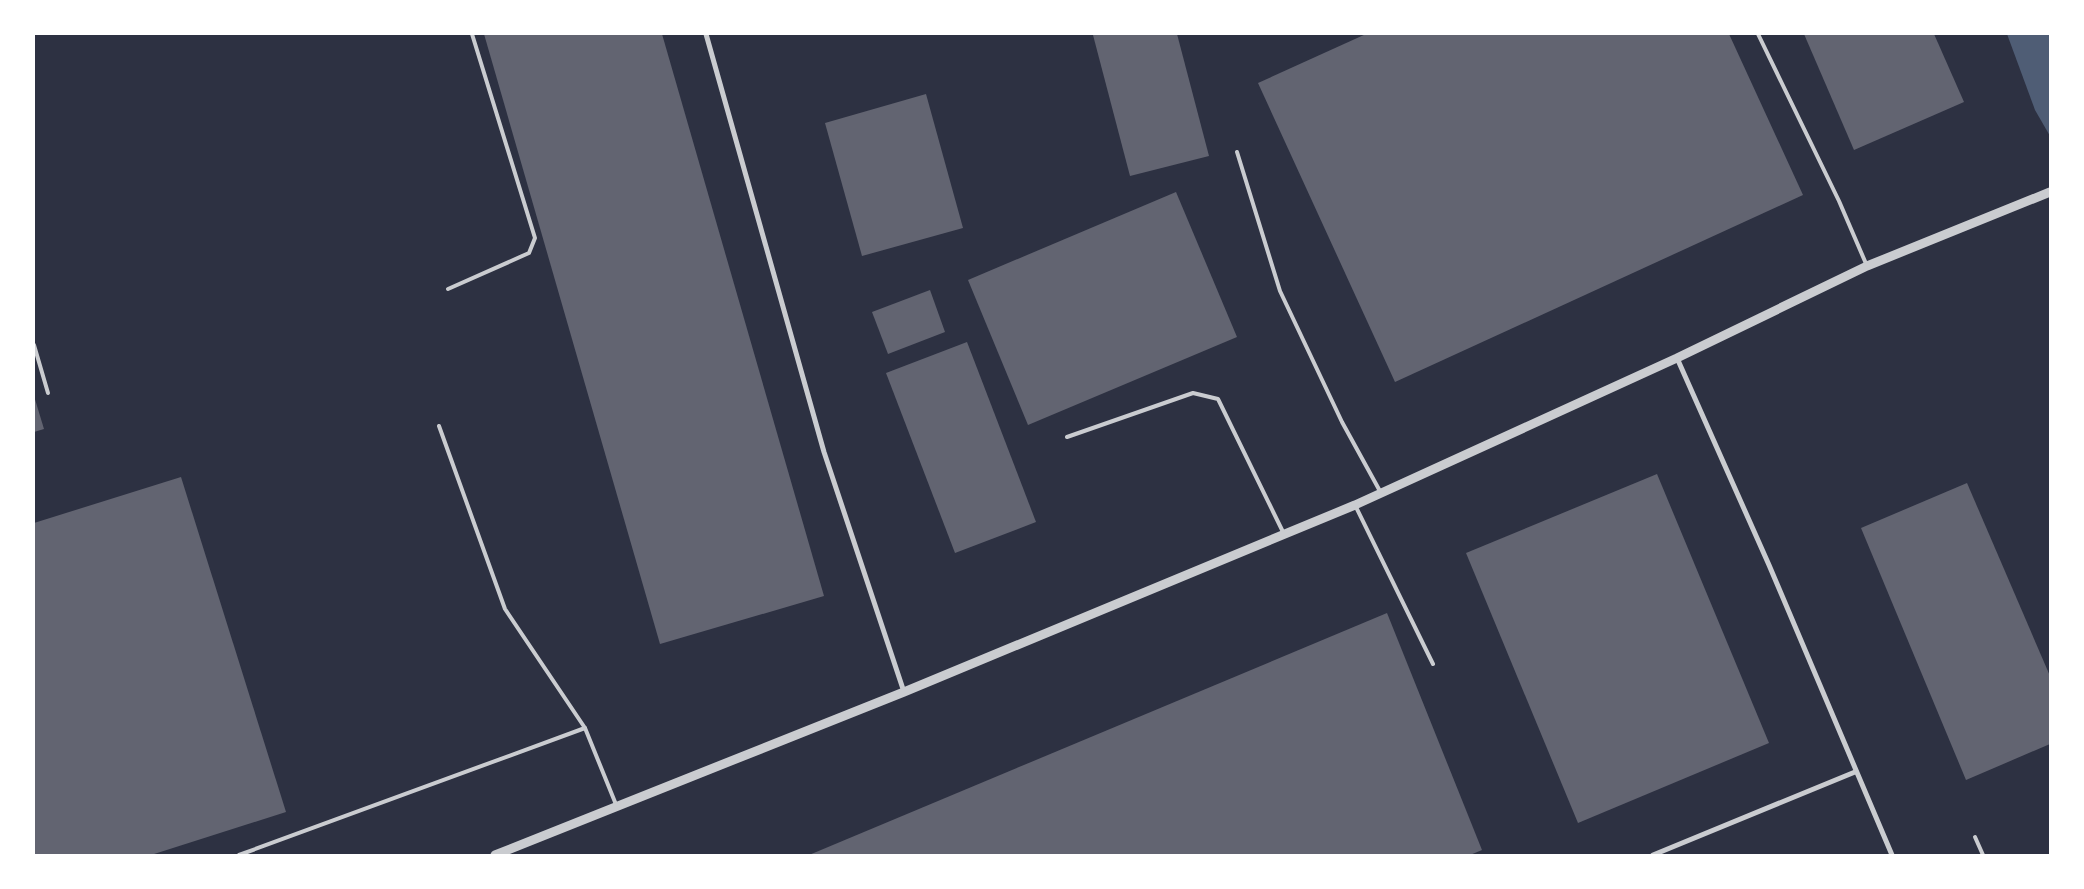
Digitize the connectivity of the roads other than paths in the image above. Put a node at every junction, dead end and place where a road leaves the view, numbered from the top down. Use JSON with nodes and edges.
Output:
{"nodes":[{"id":1,"x":472,"y":34,"type":"edge"},
{"id":2,"x":706,"y":34,"type":"edge"},
{"id":3,"x":1758,"y":34,"type":"edge"},
{"id":4,"x":1237,"y":152,"type":"dead end"},
{"id":5,"x":2050,"y":192,"type":"edge"},
{"id":6,"x":1867,"y":266,"type":"junction"},
{"id":7,"x":448,"y":289,"type":"dead end"},
{"id":8,"x":34,"y":345,"type":"edge"},
{"id":9,"x":1676,"y":358,"type":"junction"},
{"id":10,"x":48,"y":392,"type":"dead end"},
{"id":11,"x":439,"y":426,"type":"dead end"},
{"id":12,"x":1067,"y":437,"type":"dead end"},
{"id":13,"x":1381,"y":493,"type":"junction"},
{"id":14,"x":1355,"y":505,"type":"junction"},
{"id":15,"x":1284,"y":534,"type":"junction"},
{"id":16,"x":1433,"y":664,"type":"dead end"},
{"id":17,"x":904,"y":692,"type":"junction"},
{"id":18,"x":585,"y":728,"type":"junction"},
{"id":19,"x":1855,"y":772,"type":"junction"},
{"id":20,"x":617,"y":807,"type":"junction"},
{"id":21,"x":1975,"y":837,"type":"dead end"},
{"id":22,"x":239,"y":855,"type":"edge"},
{"id":23,"x":495,"y":855,"type":"edge"},
{"id":24,"x":1653,"y":855,"type":"edge"},
{"id":25,"x":1892,"y":855,"type":"edge"},
{"id":26,"x":1983,"y":855,"type":"edge"}],
"edges":[{"from":1,"to":7,"type":"lane"},
{"from":2,"to":17,"type":"street"},
{"from":3,"to":6,"type":"lane"},
{"from":4,"to":13,"type":"lane"},
{"from":5,"to":6,"type":"street"},
{"from":6,"to":9,"type":"street"},
{"from":8,"to":10,"type":"lane"},
{"from":9,"to":13,"type":"street"},
{"from":9,"to":19,"type":"street"},
{"from":11,"to":18,"type":"lane"},
{"from":12,"to":15,"type":"lane"},
{"from":13,"to":14,"type":"street"},
{"from":14,"to":15,"type":"street"},
{"from":14,"to":16,"type":"lane"},
{"from":15,"to":17,"type":"street"},
{"from":17,"to":20,"type":"street"},
{"from":18,"to":20,"type":"lane"},
{"from":18,"to":22,"type":"lane"},
{"from":19,"to":24,"type":"street"},
{"from":19,"to":25,"type":"street"},
{"from":20,"to":23,"type":"street"},
{"from":21,"to":26,"type":"lane"}]}
